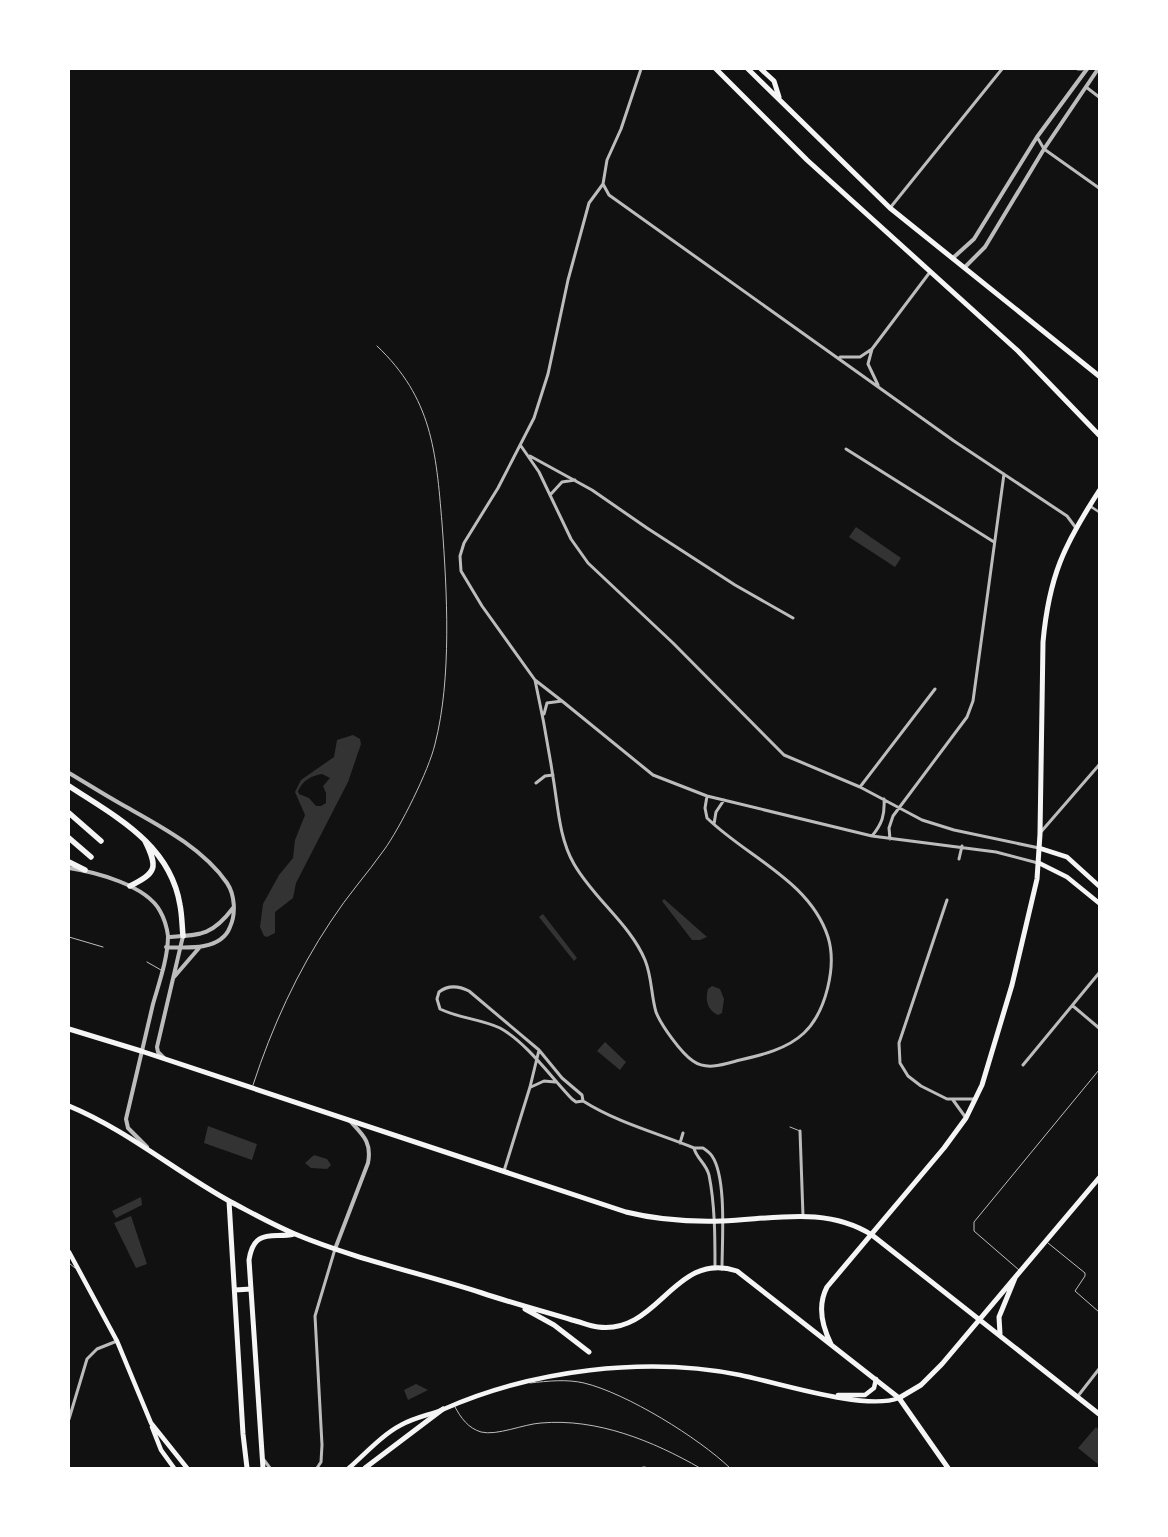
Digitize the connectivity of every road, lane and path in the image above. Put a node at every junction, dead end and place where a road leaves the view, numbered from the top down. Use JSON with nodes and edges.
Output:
{"nodes":[{"id":1,"x":641,"y":69,"type":"edge"},
{"id":2,"x":716,"y":69,"type":"edge"},
{"id":3,"x":748,"y":69,"type":"edge"},
{"id":4,"x":761,"y":69,"type":"edge"},
{"id":5,"x":1002,"y":69,"type":"edge"},
{"id":6,"x":1078,"y":69,"type":"edge"},
{"id":7,"x":1082,"y":69,"type":"edge"},
{"id":8,"x":1087,"y":69,"type":"edge"},
{"id":9,"x":1098,"y":69,"type":"edge"},
{"id":10,"x":1075,"y":85,"type":"junction"},
{"id":11,"x":1085,"y":86,"type":"junction"},
{"id":12,"x":1099,"y":97,"type":"edge"},
{"id":13,"x":779,"y":98,"type":"junction"},
{"id":14,"x":1038,"y":137,"type":"junction"},
{"id":15,"x":1044,"y":149,"type":"junction"},
{"id":16,"x":603,"y":184,"type":"junction"},
{"id":17,"x":1099,"y":188,"type":"edge"},
{"id":18,"x":998,"y":202,"type":"junction"},
{"id":19,"x":890,"y":208,"type":"junction"},
{"id":20,"x":1008,"y":208,"type":"junction"},
{"id":21,"x":954,"y":257,"type":"junction"},
{"id":22,"x":965,"y":266,"type":"junction"},
{"id":23,"x":930,"y":272,"type":"junction"},
{"id":24,"x":377,"y":346,"type":"dead end"},
{"id":25,"x":872,"y":349,"type":"junction"},
{"id":26,"x":839,"y":357,"type":"junction"},
{"id":27,"x":1099,"y":376,"type":"edge"},
{"id":28,"x":878,"y":386,"type":"junction"},
{"id":29,"x":1099,"y":434,"type":"edge"},
{"id":30,"x":521,"y":446,"type":"junction"},
{"id":31,"x":846,"y":449,"type":"dead end"},
{"id":32,"x":530,"y":456,"type":"junction"},
{"id":33,"x":1004,"y":474,"type":"junction"},
{"id":34,"x":575,"y":480,"type":"junction"},
{"id":35,"x":1099,"y":491,"type":"edge"},
{"id":36,"x":551,"y":494,"type":"junction"},
{"id":37,"x":1090,"y":506,"type":"junction"},
{"id":38,"x":1099,"y":512,"type":"edge"},
{"id":39,"x":1076,"y":528,"type":"junction"},
{"id":40,"x":994,"y":542,"type":"junction"},
{"id":41,"x":793,"y":618,"type":"dead end"},
{"id":42,"x":534,"y":680,"type":"junction"},
{"id":43,"x":935,"y":689,"type":"dead end"},
{"id":44,"x":562,"y":701,"type":"junction"},
{"id":45,"x":543,"y":718,"type":"junction"},
{"id":46,"x":1099,"y":764,"type":"edge"},
{"id":47,"x":69,"y":773,"type":"edge"},
{"id":48,"x":552,"y":775,"type":"junction"},
{"id":49,"x":536,"y":783,"type":"dead end"},
{"id":50,"x":69,"y":786,"type":"edge"},
{"id":51,"x":860,"y":787,"type":"junction"},
{"id":52,"x":707,"y":796,"type":"junction"},
{"id":53,"x":884,"y":798,"type":"junction"},
{"id":54,"x":724,"y":800,"type":"junction"},
{"id":55,"x":900,"y":808,"type":"junction"},
{"id":56,"x":69,"y":813,"type":"edge"},
{"id":57,"x":714,"y":825,"type":"junction"},
{"id":58,"x":1040,"y":834,"type":"junction"},
{"id":59,"x":141,"y":835,"type":"junction"},
{"id":60,"x":872,"y":836,"type":"junction"},
{"id":61,"x":69,"y":838,"type":"edge"},
{"id":62,"x":890,"y":839,"type":"junction"},
{"id":63,"x":101,"y":841,"type":"dead end"},
{"id":64,"x":962,"y":846,"type":"junction"},
{"id":65,"x":1039,"y":848,"type":"junction"},
{"id":66,"x":91,"y":857,"type":"dead end"},
{"id":67,"x":959,"y":859,"type":"dead end"},
{"id":68,"x":69,"y":862,"type":"edge"},
{"id":69,"x":1039,"y":864,"type":"junction"},
{"id":70,"x":69,"y":868,"type":"edge"},
{"id":71,"x":85,"y":870,"type":"junction"},
{"id":72,"x":130,"y":886,"type":"junction"},
{"id":73,"x":1099,"y":886,"type":"edge"},
{"id":74,"x":947,"y":900,"type":"dead end"},
{"id":75,"x":1099,"y":903,"type":"edge"},
{"id":76,"x":233,"y":908,"type":"junction"},
{"id":77,"x":69,"y":936,"type":"edge"},
{"id":78,"x":183,"y":936,"type":"junction"},
{"id":79,"x":168,"y":937,"type":"junction"},
{"id":80,"x":166,"y":947,"type":"junction"},
{"id":81,"x":102,"y":948,"type":"dead end"},
{"id":82,"x":181,"y":948,"type":"junction"},
{"id":83,"x":199,"y":948,"type":"junction"},
{"id":84,"x":147,"y":962,"type":"dead end"},
{"id":85,"x":162,"y":970,"type":"junction"},
{"id":86,"x":1099,"y":973,"type":"edge"},
{"id":87,"x":174,"y":977,"type":"junction"},
{"id":88,"x":1073,"y":1006,"type":"junction"},
{"id":89,"x":1099,"y":1028,"type":"edge"},
{"id":90,"x":69,"y":1029,"type":"edge"},
{"id":91,"x":539,"y":1050,"type":"junction"},
{"id":92,"x":142,"y":1051,"type":"junction"},
{"id":93,"x":165,"y":1059,"type":"junction"},
{"id":94,"x":537,"y":1062,"type":"junction"},
{"id":95,"x":1023,"y":1065,"type":"dead end"},
{"id":96,"x":1099,"y":1070,"type":"edge"},
{"id":97,"x":556,"y":1082,"type":"junction"},
{"id":98,"x":530,"y":1087,"type":"junction"},
{"id":99,"x":252,"y":1088,"type":"junction"},
{"id":100,"x":953,"y":1099,"type":"junction"},
{"id":101,"x":977,"y":1099,"type":"junction"},
{"id":102,"x":583,"y":1101,"type":"junction"},
{"id":103,"x":69,"y":1106,"type":"edge"},
{"id":104,"x":966,"y":1118,"type":"junction"},
{"id":105,"x":350,"y":1121,"type":"junction"},
{"id":106,"x":790,"y":1127,"type":"dead end"},
{"id":107,"x":800,"y":1131,"type":"joint"},
{"id":108,"x":683,"y":1133,"type":"dead end"},
{"id":109,"x":680,"y":1142,"type":"junction"},
{"id":110,"x":694,"y":1148,"type":"junction"},
{"id":111,"x":147,"y":1149,"type":"junction"},
{"id":112,"x":504,"y":1171,"type":"junction"},
{"id":113,"x":1099,"y":1178,"type":"edge"},
{"id":114,"x":230,"y":1201,"type":"junction"},
{"id":115,"x":803,"y":1216,"type":"junction"},
{"id":116,"x":714,"y":1221,"type":"junction"},
{"id":117,"x":722,"y":1221,"type":"junction"},
{"id":118,"x":295,"y":1234,"type":"junction"},
{"id":119,"x":872,"y":1235,"type":"junction"},
{"id":120,"x":1045,"y":1241,"type":"junction"},
{"id":121,"x":335,"y":1249,"type":"junction"},
{"id":122,"x":69,"y":1252,"type":"edge"},
{"id":123,"x":69,"y":1263,"type":"edge"},
{"id":124,"x":716,"y":1269,"type":"junction"},
{"id":125,"x":722,"y":1269,"type":"junction"},
{"id":126,"x":80,"y":1271,"type":"junction"},
{"id":127,"x":1018,"y":1273,"type":"junction"},
{"id":128,"x":251,"y":1289,"type":"junction"},
{"id":129,"x":235,"y":1290,"type":"junction"},
{"id":130,"x":518,"y":1306,"type":"junction"},
{"id":131,"x":1099,"y":1312,"type":"edge"},
{"id":132,"x":979,"y":1318,"type":"junction"},
{"id":133,"x":1000,"y":1334,"type":"junction"},
{"id":134,"x":117,"y":1340,"type":"junction"},
{"id":135,"x":832,"y":1347,"type":"junction"},
{"id":136,"x":589,"y":1352,"type":"dead end"},
{"id":137,"x":1099,"y":1370,"type":"edge"},
{"id":138,"x":876,"y":1379,"type":"junction"},
{"id":139,"x":524,"y":1384,"type":"junction"},
{"id":140,"x":826,"y":1394,"type":"junction"},
{"id":141,"x":1078,"y":1396,"type":"junction"},
{"id":142,"x":899,"y":1398,"type":"junction"},
{"id":143,"x":453,"y":1404,"type":"junction"},
{"id":144,"x":445,"y":1408,"type":"junction"},
{"id":145,"x":1099,"y":1414,"type":"edge"},
{"id":146,"x":69,"y":1419,"type":"edge"},
{"id":147,"x":151,"y":1423,"type":"junction"},
{"id":148,"x":262,"y":1457,"type":"junction"},
{"id":149,"x":174,"y":1468,"type":"edge"},
{"id":150,"x":187,"y":1468,"type":"edge"},
{"id":151,"x":247,"y":1468,"type":"edge"},
{"id":152,"x":263,"y":1468,"type":"edge"},
{"id":153,"x":270,"y":1468,"type":"edge"},
{"id":154,"x":317,"y":1468,"type":"edge"},
{"id":155,"x":349,"y":1468,"type":"edge"},
{"id":156,"x":365,"y":1468,"type":"edge"},
{"id":157,"x":700,"y":1468,"type":"edge"},
{"id":158,"x":730,"y":1468,"type":"edge"},
{"id":159,"x":948,"y":1468,"type":"edge"}],
"edges":[{"from":1,"to":16,"type":"street"},
{"from":2,"to":23,"type":"main road"},
{"from":3,"to":13,"type":"main road"},
{"from":4,"to":13,"type":"main road"},
{"from":5,"to":19,"type":"street"},
{"from":6,"to":7,"type":"street"},
{"from":8,"to":10,"type":"street"},
{"from":9,"to":11,"type":"street"},
{"from":10,"to":11,"type":"street"},
{"from":10,"to":14,"type":"street"},
{"from":11,"to":12,"type":"street"},
{"from":11,"to":15,"type":"street"},
{"from":13,"to":19,"type":"main road"},
{"from":14,"to":15,"type":"street"},
{"from":14,"to":18,"type":"street"},
{"from":15,"to":17,"type":"street"},
{"from":15,"to":20,"type":"street"},
{"from":16,"to":26,"type":"street"},
{"from":16,"to":30,"type":"street"},
{"from":18,"to":20,"type":"street"},
{"from":18,"to":21,"type":"street"},
{"from":19,"to":21,"type":"main road"},
{"from":20,"to":22,"type":"street"},
{"from":21,"to":22,"type":"main road"},
{"from":22,"to":27,"type":"main road"},
{"from":23,"to":25,"type":"street"},
{"from":23,"to":29,"type":"main road"},
{"from":24,"to":99,"type":"lane"},
{"from":25,"to":26,"type":"street"},
{"from":25,"to":28,"type":"street"},
{"from":26,"to":28,"type":"street"},
{"from":28,"to":33,"type":"street"},
{"from":30,"to":32,"type":"street"},
{"from":30,"to":42,"type":"street"},
{"from":31,"to":40,"type":"street"},
{"from":32,"to":34,"type":"street"},
{"from":32,"to":36,"type":"street"},
{"from":33,"to":39,"type":"street"},
{"from":33,"to":40,"type":"street"},
{"from":34,"to":36,"type":"street"},
{"from":34,"to":41,"type":"street"},
{"from":35,"to":37,"type":"main road"},
{"from":36,"to":51,"type":"street"},
{"from":37,"to":38,"type":"street"},
{"from":37,"to":39,"type":"main road"},
{"from":39,"to":58,"type":"main road"},
{"from":40,"to":55,"type":"street"},
{"from":42,"to":44,"type":"street"},
{"from":42,"to":45,"type":"street"},
{"from":43,"to":51,"type":"street"},
{"from":44,"to":45,"type":"street"},
{"from":44,"to":52,"type":"street"},
{"from":45,"to":48,"type":"street"},
{"from":46,"to":58,"type":"street"},
{"from":47,"to":76,"type":"street"},
{"from":48,"to":49,"type":"street"},
{"from":48,"to":57,"type":"street"},
{"from":50,"to":59,"type":"highway"},
{"from":51,"to":53,"type":"street"},
{"from":52,"to":54,"type":"street"},
{"from":52,"to":57,"type":"street"},
{"from":53,"to":55,"type":"street"},
{"from":53,"to":60,"type":"street"},
{"from":54,"to":57,"type":"street"},
{"from":54,"to":60,"type":"street"},
{"from":55,"to":62,"type":"street"},
{"from":55,"to":65,"type":"street"},
{"from":56,"to":63,"type":"highway"},
{"from":58,"to":65,"type":"main road"},
{"from":59,"to":72,"type":"highway"},
{"from":59,"to":78,"type":"highway"},
{"from":60,"to":62,"type":"street"},
{"from":61,"to":66,"type":"highway"},
{"from":62,"to":64,"type":"street"},
{"from":64,"to":67,"type":"street"},
{"from":64,"to":69,"type":"street"},
{"from":65,"to":69,"type":"main road"},
{"from":65,"to":73,"type":"main road"},
{"from":68,"to":71,"type":"highway"},
{"from":69,"to":75,"type":"main road"},
{"from":69,"to":101,"type":"main road"},
{"from":70,"to":71,"type":"street"},
{"from":71,"to":72,"type":"street"},
{"from":72,"to":79,"type":"street"},
{"from":74,"to":100,"type":"street"},
{"from":76,"to":78,"type":"street"},
{"from":76,"to":83,"type":"street"},
{"from":77,"to":81,"type":"lane"},
{"from":78,"to":79,"type":"street"},
{"from":78,"to":82,"type":"street"},
{"from":79,"to":80,"type":"street"},
{"from":80,"to":82,"type":"street"},
{"from":80,"to":85,"type":"street"},
{"from":82,"to":83,"type":"street"},
{"from":82,"to":87,"type":"street"},
{"from":83,"to":87,"type":"street"},
{"from":84,"to":85,"type":"lane"},
{"from":85,"to":92,"type":"street"},
{"from":86,"to":88,"type":"street"},
{"from":87,"to":93,"type":"street"},
{"from":88,"to":89,"type":"street"},
{"from":88,"to":95,"type":"street"},
{"from":90,"to":92,"type":"main road"},
{"from":91,"to":94,"type":"street"},
{"from":91,"to":94,"type":"street"},
{"from":91,"to":102,"type":"street"},
{"from":92,"to":93,"type":"main road"},
{"from":92,"to":111,"type":"street"},
{"from":93,"to":99,"type":"main road"},
{"from":94,"to":97,"type":"street"},
{"from":94,"to":98,"type":"street"},
{"from":96,"to":127,"type":"lane"},
{"from":97,"to":98,"type":"street"},
{"from":97,"to":102,"type":"street"},
{"from":98,"to":112,"type":"street"},
{"from":99,"to":105,"type":"main road"},
{"from":100,"to":101,"type":"street"},
{"from":100,"to":104,"type":"street"},
{"from":101,"to":104,"type":"main road"},
{"from":102,"to":109,"type":"street"},
{"from":103,"to":111,"type":"main road"},
{"from":104,"to":119,"type":"main road"},
{"from":105,"to":112,"type":"main road"},
{"from":105,"to":121,"type":"street"},
{"from":106,"to":107,"type":"lane"},
{"from":107,"to":115,"type":"street"},
{"from":108,"to":109,"type":"street"},
{"from":109,"to":110,"type":"street"},
{"from":110,"to":116,"type":"street"},
{"from":110,"to":117,"type":"street"},
{"from":111,"to":114,"type":"main road"},
{"from":112,"to":116,"type":"main road"},
{"from":113,"to":120,"type":"main road"},
{"from":114,"to":118,"type":"main road"},
{"from":114,"to":129,"type":"main road"},
{"from":115,"to":117,"type":"main road"},
{"from":115,"to":119,"type":"main road"},
{"from":116,"to":117,"type":"main road"},
{"from":116,"to":124,"type":"street"},
{"from":117,"to":125,"type":"street"},
{"from":118,"to":121,"type":"main road"},
{"from":118,"to":128,"type":"main road"},
{"from":119,"to":132,"type":"main road"},
{"from":119,"to":135,"type":"main road"},
{"from":120,"to":127,"type":"main road"},
{"from":120,"to":131,"type":"lane"},
{"from":121,"to":130,"type":"main road"},
{"from":121,"to":154,"type":"street"},
{"from":122,"to":126,"type":"main road"},
{"from":123,"to":126,"type":"lane"},
{"from":124,"to":125,"type":"main road"},
{"from":124,"to":130,"type":"main road"},
{"from":125,"to":135,"type":"main road"},
{"from":126,"to":134,"type":"main road"},
{"from":127,"to":132,"type":"main road"},
{"from":127,"to":133,"type":"main road"},
{"from":128,"to":129,"type":"main road"},
{"from":128,"to":148,"type":"main road"},
{"from":129,"to":151,"type":"main road"},
{"from":130,"to":136,"type":"main road"},
{"from":132,"to":133,"type":"main road"},
{"from":132,"to":142,"type":"main road"},
{"from":133,"to":141,"type":"main road"},
{"from":134,"to":146,"type":"street"},
{"from":134,"to":147,"type":"main road"},
{"from":135,"to":138,"type":"main road"},
{"from":137,"to":141,"type":"street"},
{"from":138,"to":140,"type":"main road"},
{"from":138,"to":142,"type":"main road"},
{"from":139,"to":140,"type":"main road"},
{"from":139,"to":143,"type":"main road"},
{"from":139,"to":158,"type":"lane"},
{"from":140,"to":142,"type":"main road"},
{"from":141,"to":145,"type":"main road"},
{"from":142,"to":159,"type":"main road"},
{"from":143,"to":144,"type":"main road"},
{"from":143,"to":157,"type":"lane"},
{"from":144,"to":155,"type":"main road"},
{"from":144,"to":156,"type":"main road"},
{"from":147,"to":149,"type":"main road"},
{"from":147,"to":150,"type":"main road"},
{"from":148,"to":152,"type":"main road"},
{"from":148,"to":153,"type":"street"}]}
